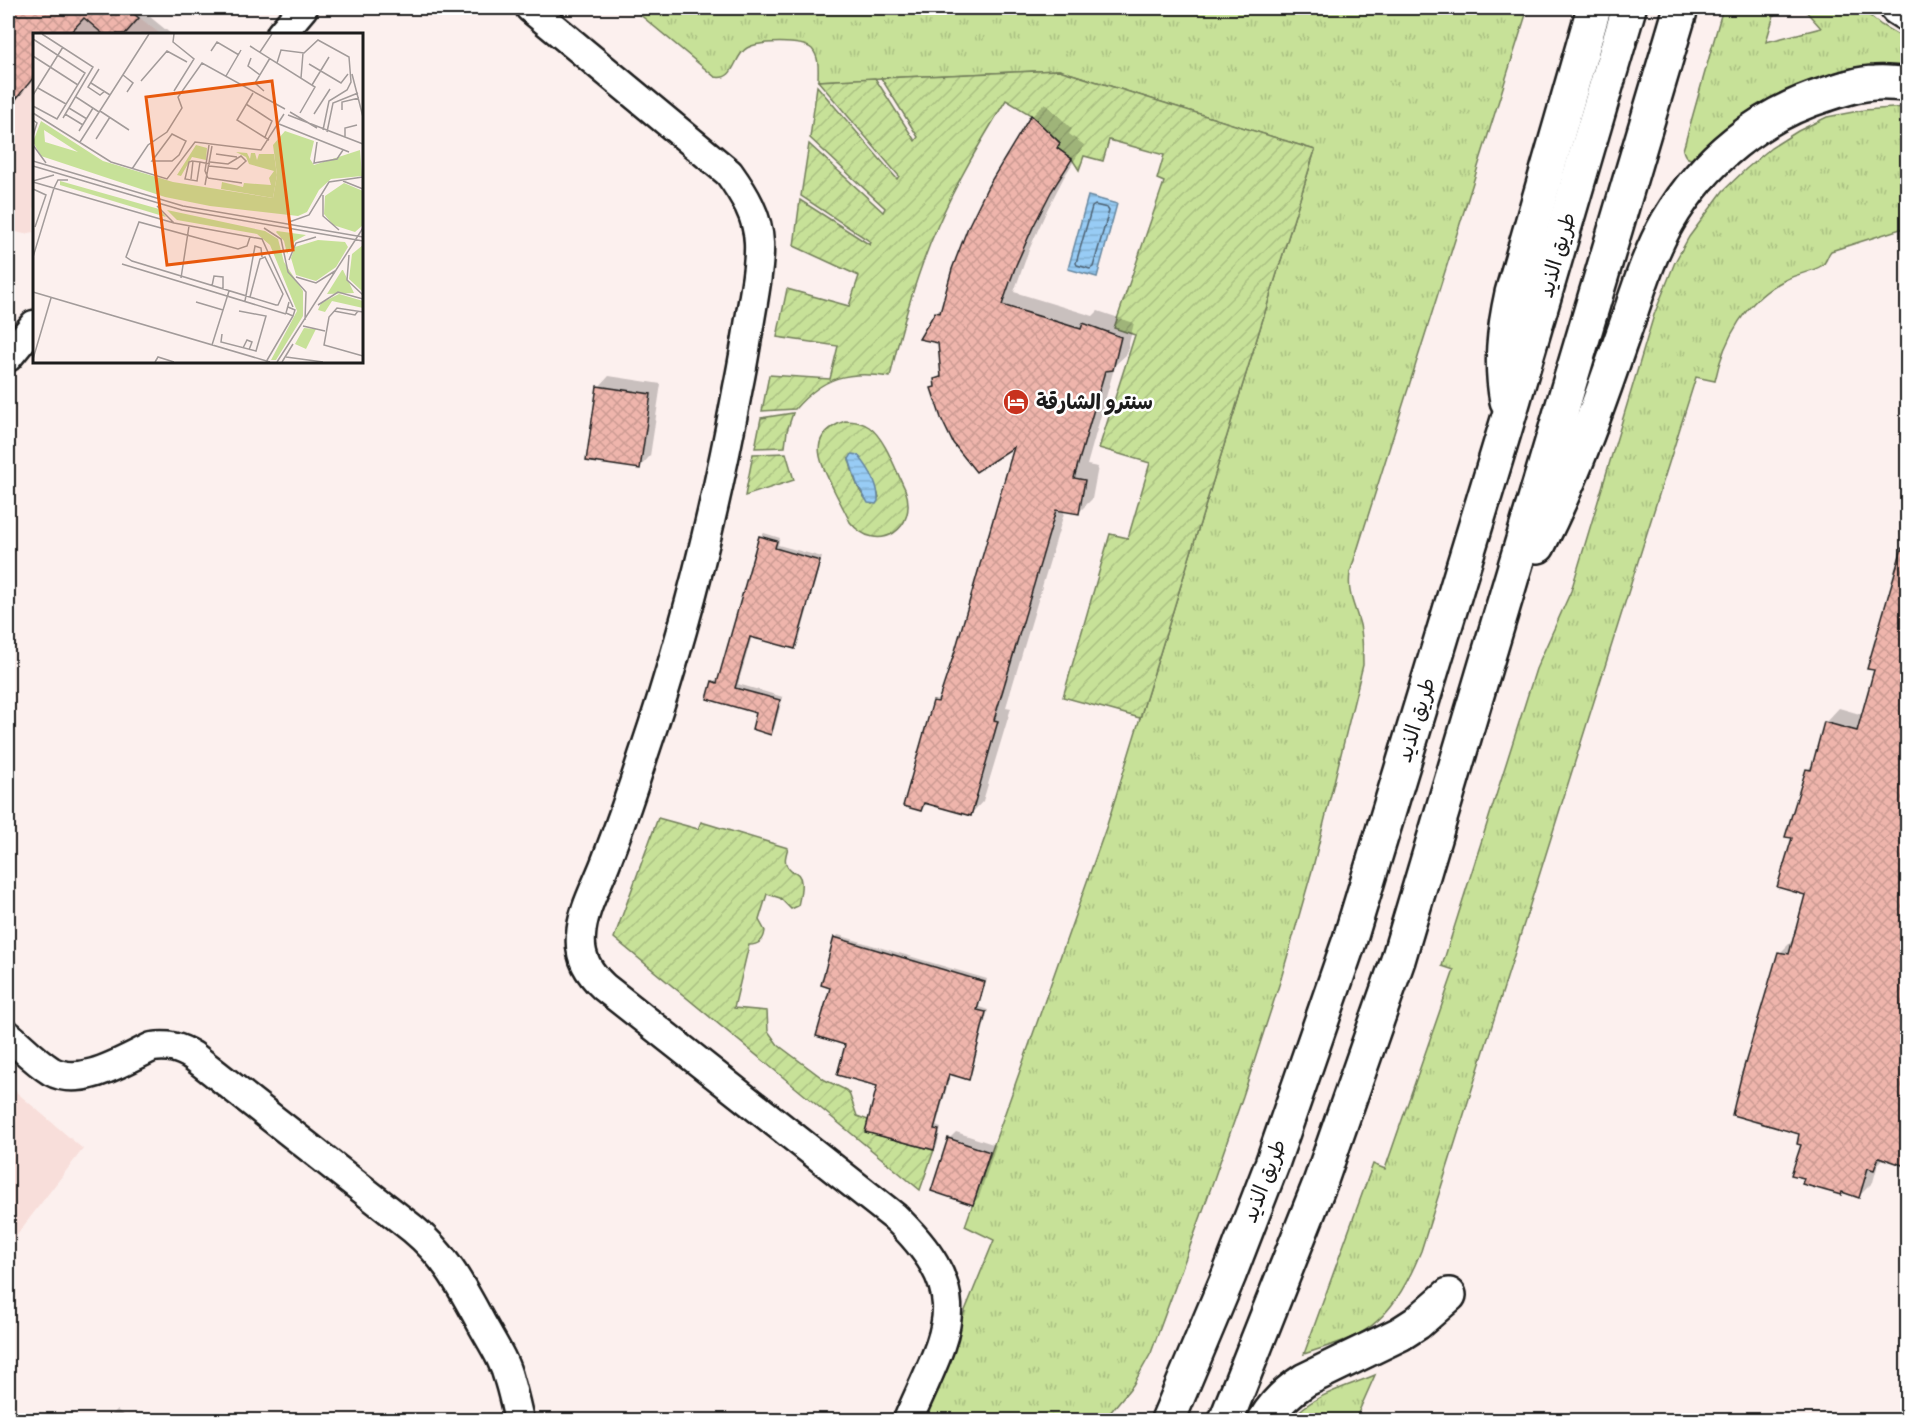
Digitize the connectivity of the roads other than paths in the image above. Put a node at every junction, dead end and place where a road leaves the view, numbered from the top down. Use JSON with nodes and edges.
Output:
{"nodes":[{"id":1,"x":281,"y":8,"type":"edge"},
{"id":2,"x":303,"y":8,"type":"edge"},
{"id":3,"x":530,"y":8,"type":"edge"},
{"id":4,"x":1594,"y":8,"type":"edge"},
{"id":5,"x":1629,"y":8,"type":"edge"},
{"id":6,"x":1681,"y":8,"type":"edge"},
{"id":7,"x":1897,"y":8,"type":"edge"},
{"id":8,"x":1908,"y":15,"type":"edge"},
{"id":9,"x":262,"y":33,"type":"edge"},
{"id":10,"x":282,"y":33,"type":"edge"},
{"id":11,"x":1908,"y":84,"type":"edge"},
{"id":12,"x":33,"y":326,"type":"edge"},
{"id":13,"x":8,"y":357,"type":"edge"},
{"id":14,"x":1509,"y":416,"type":"junction"},
{"id":15,"x":1504,"y":608,"type":"junction"},
{"id":16,"x":8,"y":1035,"type":"edge"},
{"id":17,"x":1449,"y":1294,"type":"dead end"},
{"id":18,"x":519,"y":1420,"type":"edge"},
{"id":19,"x":908,"y":1420,"type":"edge"},
{"id":20,"x":1168,"y":1420,"type":"edge"},
{"id":21,"x":1226,"y":1420,"type":"edge"},
{"id":22,"x":1265,"y":1420,"type":"edge"}],
"edges":[{"from":1,"to":9,"type":"street"},
{"from":2,"to":10,"type":"street"},
{"from":3,"to":19,"type":"street"},
{"from":4,"to":14,"type":"highway"},
{"from":5,"to":14,"type":"highway","name":"طريق الذيد"},
{"from":6,"to":15,"type":"highway"},
{"from":7,"to":8,"type":"highway"},
{"from":11,"to":15,"type":"highway"},
{"from":12,"to":13,"type":"street"},
{"from":14,"to":20,"type":"highway","name":"طريق الذيد"},
{"from":15,"to":21,"type":"highway"},
{"from":16,"to":18,"type":"street"},
{"from":17,"to":22,"type":"highway"}]}
